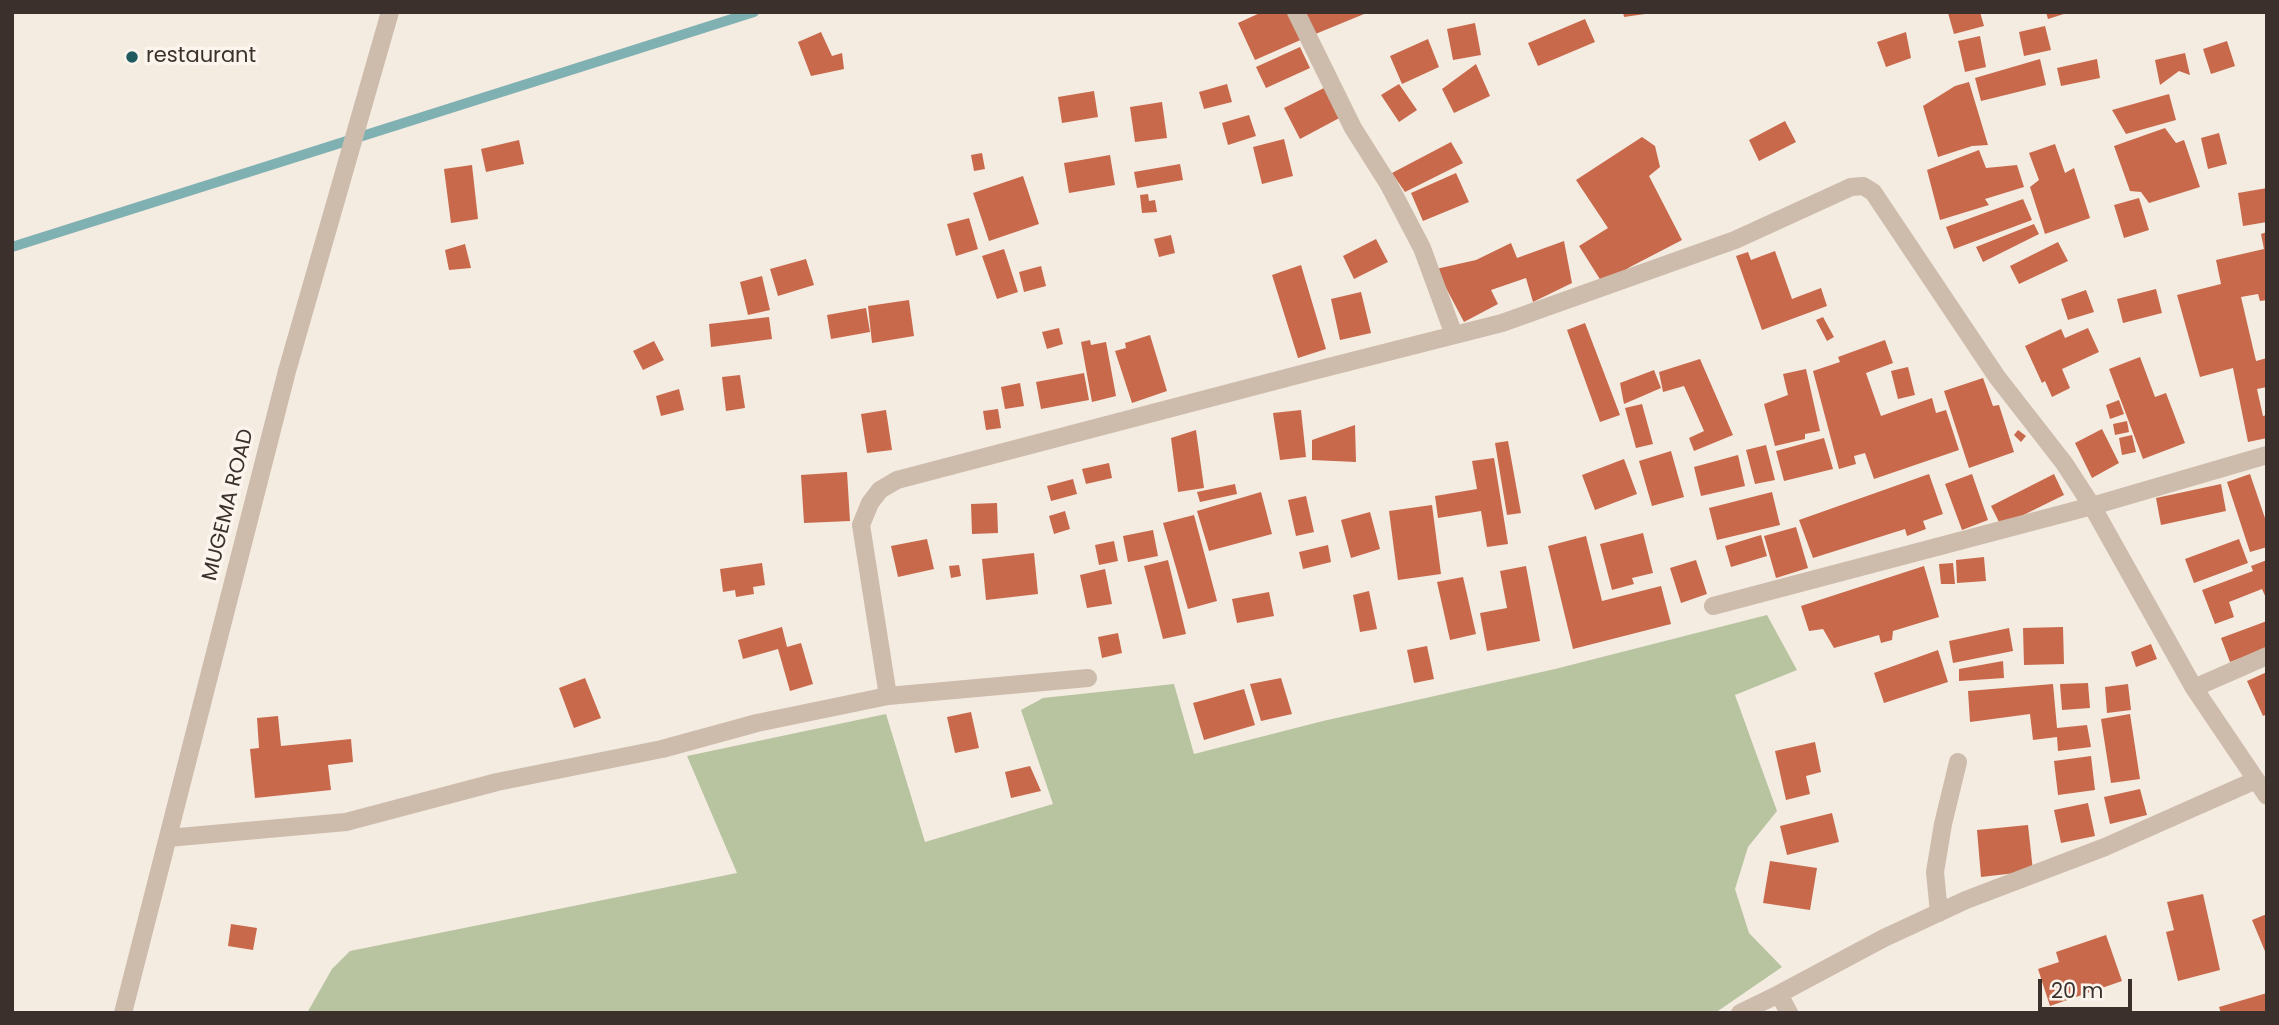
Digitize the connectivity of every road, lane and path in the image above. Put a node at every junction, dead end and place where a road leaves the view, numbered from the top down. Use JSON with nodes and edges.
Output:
{"nodes":[{"id":1,"x":390,"y":12,"type":"edge"},
{"id":2,"x":1296,"y":12,"type":"edge"},
{"id":3,"x":1454,"y":335,"type":"junction"},
{"id":4,"x":2267,"y":455,"type":"edge"},
{"id":5,"x":2092,"y":506,"type":"junction"},
{"id":6,"x":1713,"y":606,"type":"dead end"},
{"id":7,"x":2267,"y":656,"type":"edge"},
{"id":8,"x":1088,"y":678,"type":"dead end"},
{"id":9,"x":2194,"y":688,"type":"junction"},
{"id":10,"x":888,"y":696,"type":"junction"},
{"id":11,"x":1958,"y":762,"type":"dead end"},
{"id":12,"x":2256,"y":780,"type":"junction"},
{"id":13,"x":2267,"y":796,"type":"edge"},
{"id":14,"x":168,"y":838,"type":"junction"},
{"id":15,"x":1939,"y":913,"type":"junction"},
{"id":16,"x":1779,"y":994,"type":"junction"},
{"id":17,"x":123,"y":1013,"type":"edge"},
{"id":18,"x":1740,"y":1013,"type":"edge"},
{"id":19,"x":1789,"y":1013,"type":"edge"}],
"edges":[{"from":1,"to":14,"type":"street","name":"MUGEMA ROAD"},
{"from":2,"to":3,"type":"street"},
{"from":3,"to":5,"type":"street"},
{"from":3,"to":10,"type":"street"},
{"from":4,"to":5,"type":"street"},
{"from":5,"to":6,"type":"street"},
{"from":5,"to":9,"type":"street"},
{"from":7,"to":9,"type":"street"},
{"from":8,"to":10,"type":"street"},
{"from":9,"to":12,"type":"street"},
{"from":10,"to":14,"type":"street"},
{"from":11,"to":15,"type":"street"},
{"from":12,"to":13,"type":"street"},
{"from":12,"to":15,"type":"street"},
{"from":14,"to":17,"type":"street","name":"MUGEMA ROAD"},
{"from":15,"to":16,"type":"street"},
{"from":16,"to":18,"type":"street"},
{"from":16,"to":19,"type":"street"}]}
